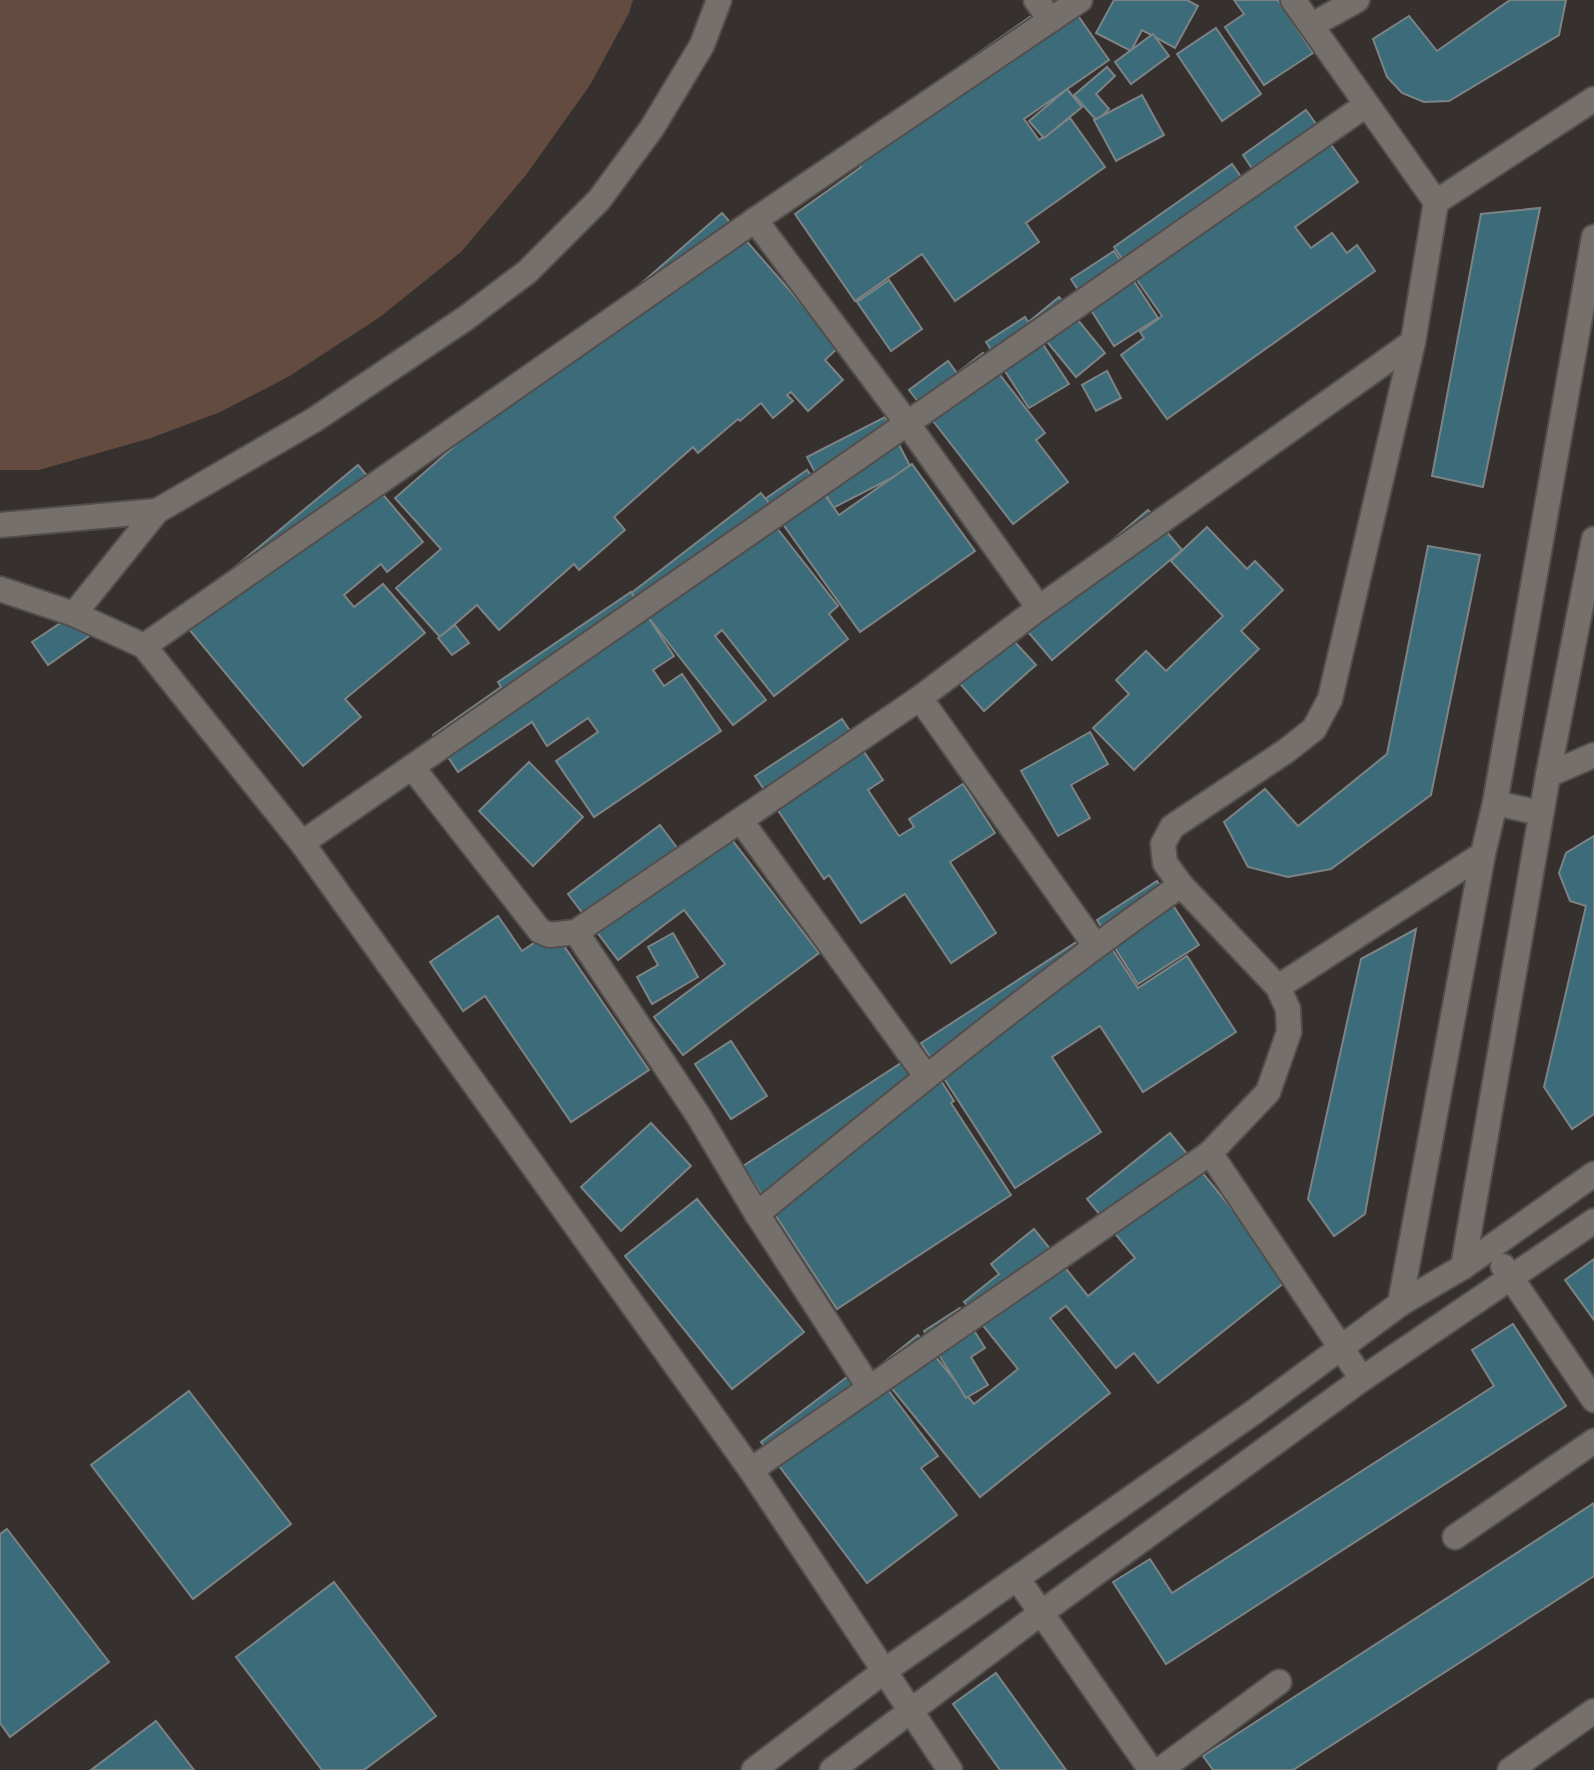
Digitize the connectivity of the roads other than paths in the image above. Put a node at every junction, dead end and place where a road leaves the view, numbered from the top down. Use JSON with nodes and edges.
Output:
{"nodes":[{"id":1,"x":719,"y":0,"type":"edge"},
{"id":2,"x":1036,"y":0,"type":"edge"},
{"id":3,"x":1080,"y":0,"type":"edge"},
{"id":4,"x":1293,"y":0,"type":"edge"},
{"id":5,"x":1357,"y":0,"type":"edge"},
{"id":6,"x":1051,"y":20,"type":"junction"},
{"id":7,"x":1312,"y":25,"type":"junction"},
{"id":8,"x":1594,"y":99,"type":"edge"},
{"id":9,"x":1366,"y":105,"type":"junction"},
{"id":10,"x":1436,"y":202,"type":"junction"},
{"id":11,"x":755,"y":220,"type":"junction"},
{"id":12,"x":1594,"y":237,"type":"edge"},
{"id":13,"x":1413,"y":342,"type":"junction"},
{"id":14,"x":907,"y":423,"type":"junction"},
{"id":15,"x":157,"y":511,"type":"junction"},
{"id":16,"x":0,"y":525,"type":"edge"},
{"id":17,"x":1594,"y":539,"type":"edge"},
{"id":18,"x":0,"y":589,"type":"edge"},
{"id":19,"x":1039,"y":608,"type":"junction"},
{"id":20,"x":74,"y":614,"type":"junction"},
{"id":21,"x":144,"y":646,"type":"junction"},
{"id":22,"x":920,"y":698,"type":"junction"},
{"id":23,"x":1594,"y":755,"type":"edge"},
{"id":24,"x":412,"y":767,"type":"junction"},
{"id":25,"x":1548,"y":775,"type":"junction"},
{"id":26,"x":1495,"y":803,"type":"junction"},
{"id":27,"x":1541,"y":813,"type":"junction"},
{"id":28,"x":741,"y":821,"type":"junction"},
{"id":29,"x":302,"y":843,"type":"junction"},
{"id":30,"x":1483,"y":854,"type":"junction"},
{"id":31,"x":1181,"y":885,"type":"junction"},
{"id":32,"x":576,"y":932,"type":"junction"},
{"id":33,"x":1095,"y":945,"type":"junction"},
{"id":34,"x":1278,"y":987,"type":"junction"},
{"id":35,"x":926,"y":1076,"type":"junction"},
{"id":36,"x":1210,"y":1153,"type":"junction"},
{"id":37,"x":1594,"y":1174,"type":"edge"},
{"id":38,"x":757,"y":1214,"type":"junction"},
{"id":39,"x":1594,"y":1221,"type":"edge"},
{"id":40,"x":1490,"y":1247,"type":"junction"},
{"id":41,"x":1463,"y":1267,"type":"junction"},
{"id":42,"x":1511,"y":1277,"type":"junction"},
{"id":43,"x":1400,"y":1304,"type":"junction"},
{"id":44,"x":1340,"y":1347,"type":"junction"},
{"id":45,"x":1362,"y":1379,"type":"junction"},
{"id":46,"x":869,"y":1387,"type":"junction"},
{"id":47,"x":1594,"y":1400,"type":"edge"},
{"id":48,"x":1594,"y":1441,"type":"edge"},
{"id":49,"x":751,"y":1470,"type":"junction"},
{"id":50,"x":1455,"y":1537,"type":"dead end"},
{"id":51,"x":1017,"y":1578,"type":"junction"},
{"id":52,"x":1041,"y":1613,"type":"junction"},
{"id":53,"x":883,"y":1672,"type":"junction"},
{"id":54,"x":1279,"y":1682,"type":"dead end"},
{"id":55,"x":912,"y":1710,"type":"junction"},
{"id":56,"x":1594,"y":1711,"type":"edge"},
{"id":57,"x":754,"y":1770,"type":"edge"},
{"id":58,"x":832,"y":1770,"type":"edge"},
{"id":59,"x":950,"y":1770,"type":"edge"},
{"id":60,"x":1151,"y":1770,"type":"edge"},
{"id":61,"x":1160,"y":1770,"type":"edge"},
{"id":62,"x":1510,"y":1770,"type":"edge"}],
"edges":[{"from":1,"to":15,"type":"street"},
{"from":2,"to":6,"type":"street"},
{"from":3,"to":6,"type":"street"},
{"from":4,"to":7,"type":"street"},
{"from":5,"to":7,"type":"street"},
{"from":6,"to":11,"type":"street"},
{"from":7,"to":9,"type":"street"},
{"from":8,"to":10,"type":"street"},
{"from":9,"to":10,"type":"street"},
{"from":9,"to":14,"type":"street"},
{"from":10,"to":13,"type":"street"},
{"from":11,"to":14,"type":"street"},
{"from":11,"to":21,"type":"street"},
{"from":12,"to":26,"type":"street"},
{"from":13,"to":19,"type":"street"},
{"from":13,"to":31,"type":"street"},
{"from":14,"to":19,"type":"street"},
{"from":14,"to":24,"type":"street"},
{"from":15,"to":16,"type":"street"},
{"from":15,"to":20,"type":"street"},
{"from":17,"to":25,"type":"street"},
{"from":18,"to":20,"type":"street"},
{"from":19,"to":22,"type":"street"},
{"from":20,"to":21,"type":"street"},
{"from":21,"to":29,"type":"street"},
{"from":22,"to":28,"type":"street"},
{"from":22,"to":33,"type":"street"},
{"from":23,"to":25,"type":"street"},
{"from":24,"to":29,"type":"street"},
{"from":24,"to":32,"type":"street"},
{"from":25,"to":27,"type":"street"},
{"from":26,"to":27,"type":"street"},
{"from":26,"to":30,"type":"street"},
{"from":27,"to":41,"type":"street"},
{"from":28,"to":32,"type":"street"},
{"from":28,"to":35,"type":"street"},
{"from":29,"to":49,"type":"street"},
{"from":30,"to":34,"type":"street"},
{"from":30,"to":43,"type":"street"},
{"from":31,"to":33,"type":"street"},
{"from":31,"to":34,"type":"street"},
{"from":32,"to":38,"type":"street"},
{"from":33,"to":35,"type":"street"},
{"from":34,"to":36,"type":"street"},
{"from":35,"to":38,"type":"street"},
{"from":36,"to":44,"type":"street"},
{"from":36,"to":46,"type":"street"},
{"from":37,"to":40,"type":"street"},
{"from":38,"to":46,"type":"street"},
{"from":39,"to":42,"type":"street"},
{"from":40,"to":41,"type":"street"},
{"from":40,"to":42,"type":"street"},
{"from":41,"to":43,"type":"street"},
{"from":42,"to":45,"type":"street"},
{"from":42,"to":47,"type":"street"},
{"from":43,"to":44,"type":"street"},
{"from":44,"to":45,"type":"street"},
{"from":44,"to":51,"type":"street"},
{"from":45,"to":52,"type":"street"},
{"from":46,"to":49,"type":"street"},
{"from":48,"to":50,"type":"street"},
{"from":49,"to":53,"type":"street"},
{"from":51,"to":52,"type":"street"},
{"from":51,"to":53,"type":"street"},
{"from":52,"to":55,"type":"street"},
{"from":52,"to":60,"type":"street"},
{"from":53,"to":55,"type":"street"},
{"from":53,"to":57,"type":"street"},
{"from":54,"to":61,"type":"street"},
{"from":55,"to":58,"type":"street"},
{"from":55,"to":59,"type":"street"},
{"from":56,"to":62,"type":"street"}]}
